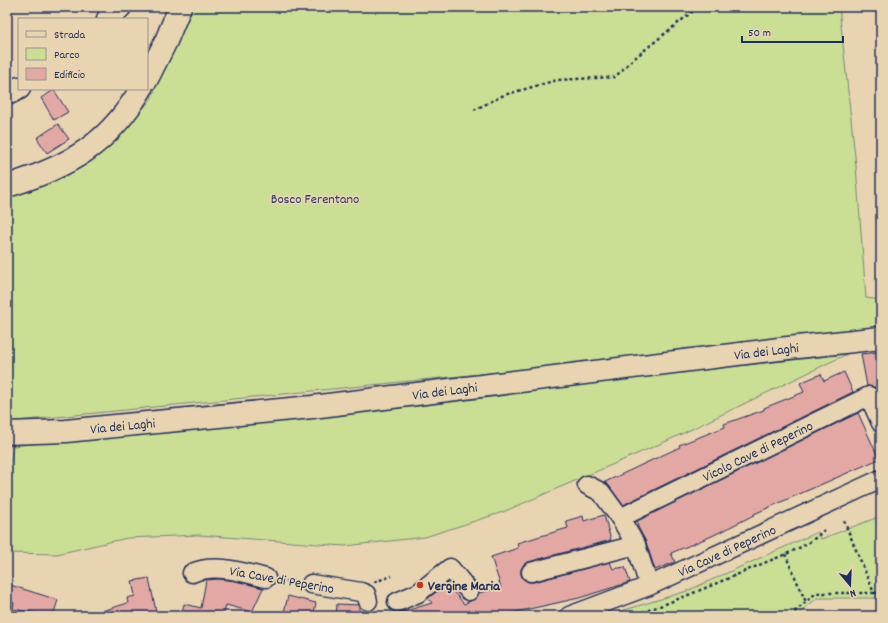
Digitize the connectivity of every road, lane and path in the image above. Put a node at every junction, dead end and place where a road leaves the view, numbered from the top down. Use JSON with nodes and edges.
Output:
{"nodes":[{"id":1,"x":120,"y":7,"type":"edge"},
{"id":2,"x":168,"y":7,"type":"edge"},
{"id":3,"x":180,"y":7,"type":"edge"},
{"id":4,"x":698,"y":7,"type":"edge"},
{"id":5,"x":109,"y":18,"type":"edge"},
{"id":6,"x":158,"y":57,"type":"junction"},
{"id":7,"x":148,"y":77,"type":"edge"},
{"id":8,"x":18,"y":88,"type":"edge"},
{"id":9,"x":140,"y":90,"type":"edge"},
{"id":10,"x":7,"y":94,"type":"edge"},
{"id":11,"x":474,"y":110,"type":"dead end"},
{"id":12,"x":7,"y":186,"type":"edge"},
{"id":13,"x":881,"y":338,"type":"edge"},
{"id":14,"x":881,"y":423,"type":"edge"},
{"id":15,"x":7,"y":433,"type":"edge"},
{"id":16,"x":881,"y":479,"type":"edge"},
{"id":17,"x":587,"y":484,"type":"dead end"},
{"id":18,"x":620,"y":518,"type":"junction"},
{"id":19,"x":844,"y":521,"type":"dead end"},
{"id":20,"x":824,"y":530,"type":"dead end"},
{"id":21,"x":636,"y":545,"type":"junction"},
{"id":22,"x":785,"y":554,"type":"junction"},
{"id":23,"x":531,"y":572,"type":"dead end"},
{"id":24,"x":192,"y":573,"type":"dead end"},
{"id":25,"x":266,"y":578,"type":"joint"},
{"id":26,"x":311,"y":584,"type":"joint"},
{"id":27,"x":649,"y":586,"type":"junction"},
{"id":28,"x":469,"y":591,"type":"dead end"},
{"id":29,"x":874,"y":593,"type":"junction"},
{"id":30,"x":881,"y":593,"type":"edge"},
{"id":31,"x":368,"y":601,"type":"dead end"},
{"id":32,"x":396,"y":602,"type":"dead end"},
{"id":33,"x":806,"y":602,"type":"junction"},
{"id":34,"x":648,"y":611,"type":"junction"},
{"id":35,"x":569,"y":616,"type":"edge"},
{"id":36,"x":631,"y":616,"type":"edge"},
{"id":37,"x":649,"y":616,"type":"edge"},
{"id":38,"x":790,"y":616,"type":"edge"}],
"edges":[{"from":1,"to":5,"type":"main road"},
{"from":2,"to":6,"type":"main road"},
{"from":3,"to":6,"type":"main road"},
{"from":4,"to":11,"type":"path"},
{"from":6,"to":7,"type":"main road"},
{"from":8,"to":10,"type":"main road"},
{"from":9,"to":12,"type":"main road"},
{"from":13,"to":15,"type":"main road","name":"Via dei Laghi"},
{"from":14,"to":18,"type":"street","name":"Vicolo Cave di Peperino"},
{"from":16,"to":27,"type":"street","name":"Via Cave di Peperino"},
{"from":17,"to":18,"type":"street"},
{"from":18,"to":21,"type":"street"},
{"from":19,"to":29,"type":"path"},
{"from":20,"to":22,"type":"path"},
{"from":21,"to":23,"type":"street"},
{"from":21,"to":27,"type":"street"},
{"from":22,"to":33,"type":"path"},
{"from":22,"to":34,"type":"path"},
{"from":24,"to":25,"type":"street","name":"Via Cave di Peperino"},
{"from":25,"to":26,"type":"path","name":"Via Cave di Peperino"},
{"from":26,"to":31,"type":"street","name":"Via Cave di Peperino"},
{"from":27,"to":35,"type":"street","name":"Via Cave di Peperino"},
{"from":28,"to":32,"type":"street"},
{"from":29,"to":30,"type":"path"},
{"from":29,"to":33,"type":"path"},
{"from":33,"to":38,"type":"path"},
{"from":34,"to":36,"type":"path"},
{"from":34,"to":37,"type":"path"}]}
